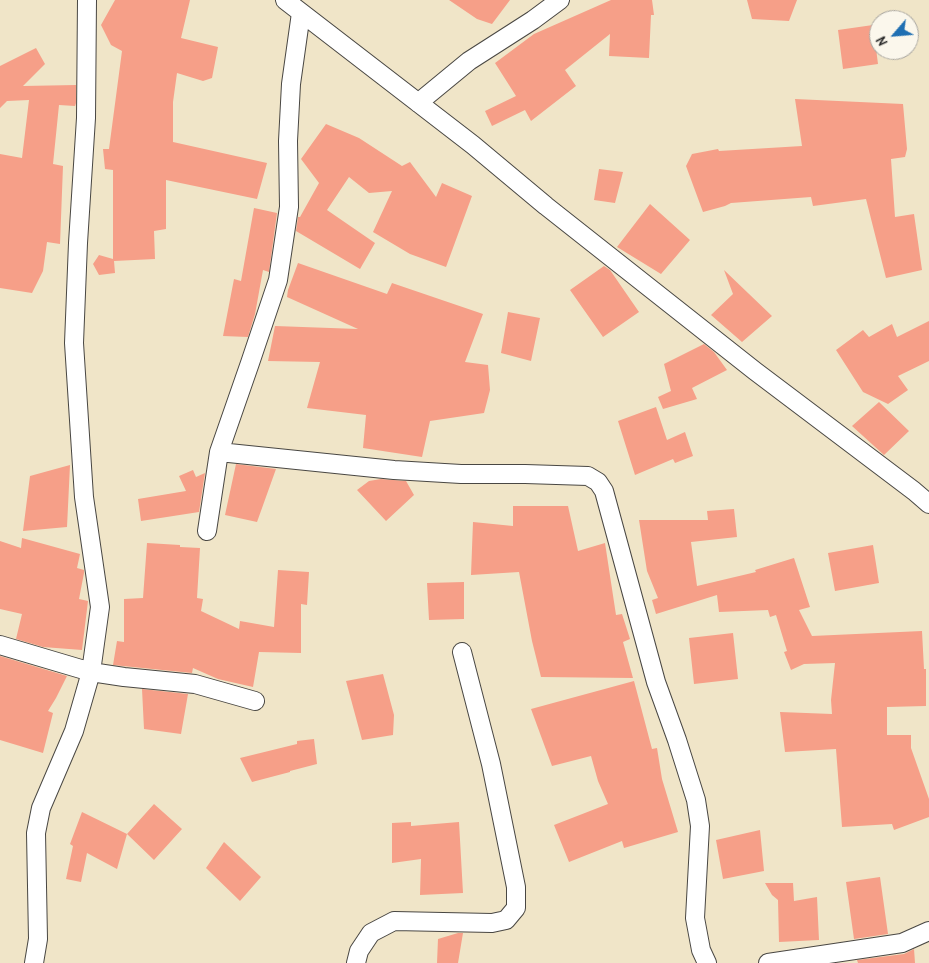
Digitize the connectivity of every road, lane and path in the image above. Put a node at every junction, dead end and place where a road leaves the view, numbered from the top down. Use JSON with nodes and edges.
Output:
{"nodes":[{"id":1,"x":86,"y":0,"type":"edge"},
{"id":2,"x":285,"y":0,"type":"edge"},
{"id":3,"x":560,"y":0,"type":"edge"},
{"id":4,"x":301,"y":13,"type":"junction"},
{"id":5,"x":418,"y":103,"type":"junction"},
{"id":6,"x":219,"y":452,"type":"junction"},
{"id":7,"x":929,"y":504,"type":"edge"},
{"id":8,"x":207,"y":531,"type":"dead end"},
{"id":9,"x":0,"y":645,"type":"edge"},
{"id":10,"x":462,"y":652,"type":"dead end"},
{"id":11,"x":91,"y":672,"type":"junction"},
{"id":12,"x":255,"y":701,"type":"dead end"},
{"id":13,"x":929,"y":931,"type":"edge"},
{"id":14,"x":34,"y":963,"type":"edge"},
{"id":15,"x":356,"y":963,"type":"edge"},
{"id":16,"x":707,"y":963,"type":"edge"},
{"id":17,"x":768,"y":963,"type":"edge"}],
"edges":[{"from":1,"to":11,"type":"street"},
{"from":2,"to":4,"type":"street"},
{"from":3,"to":5,"type":"street"},
{"from":4,"to":5,"type":"street"},
{"from":4,"to":6,"type":"street"},
{"from":5,"to":7,"type":"street"},
{"from":6,"to":8,"type":"street"},
{"from":6,"to":16,"type":"street"},
{"from":9,"to":11,"type":"street"},
{"from":10,"to":15,"type":"street"},
{"from":11,"to":12,"type":"street"},
{"from":11,"to":14,"type":"street"},
{"from":13,"to":17,"type":"street"}]}
